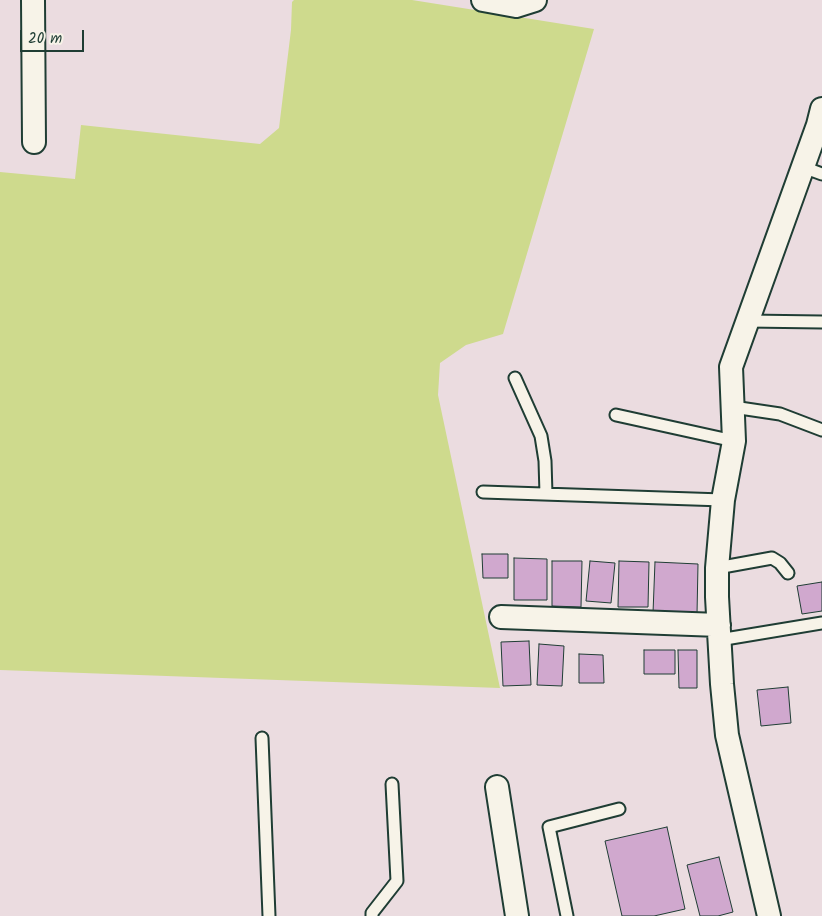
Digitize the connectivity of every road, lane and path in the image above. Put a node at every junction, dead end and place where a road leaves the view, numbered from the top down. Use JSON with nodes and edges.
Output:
{"nodes":[{"id":1,"x":33,"y":0,"type":"edge"},
{"id":2,"x":484,"y":0,"type":"edge"},
{"id":3,"x":535,"y":0,"type":"edge"},
{"id":4,"x":822,"y":109,"type":"edge"},
{"id":5,"x":34,"y":142,"type":"dead end"},
{"id":6,"x":813,"y":170,"type":"edge"},
{"id":7,"x":747,"y":321,"type":"junction"},
{"id":8,"x":822,"y":322,"type":"edge"},
{"id":9,"x":515,"y":378,"type":"dead end"},
{"id":10,"x":732,"y":407,"type":"junction"},
{"id":11,"x":616,"y":415,"type":"dead end"},
{"id":12,"x":822,"y":430,"type":"edge"},
{"id":13,"x":734,"y":442,"type":"junction"},
{"id":14,"x":483,"y":492,"type":"dead end"},
{"id":15,"x":546,"y":494,"type":"junction"},
{"id":16,"x":723,"y":500,"type":"junction"},
{"id":17,"x":717,"y":568,"type":"junction"},
{"id":18,"x":788,"y":573,"type":"dead end"},
{"id":19,"x":501,"y":617,"type":"dead end"},
{"id":20,"x":822,"y":623,"type":"edge"},
{"id":21,"x":719,"y":633,"type":"junction"},
{"id":22,"x":262,"y":738,"type":"dead end"},
{"id":23,"x":392,"y":784,"type":"dead end"},
{"id":24,"x":497,"y":787,"type":"dead end"},
{"id":25,"x":619,"y":808,"type":"dead end"},
{"id":26,"x":269,"y":916,"type":"edge"},
{"id":27,"x":372,"y":916,"type":"edge"},
{"id":28,"x":517,"y":916,"type":"edge"},
{"id":29,"x":567,"y":916,"type":"edge"},
{"id":30,"x":769,"y":916,"type":"edge"}],
"edges":[{"from":1,"to":5,"type":"street"},
{"from":2,"to":3,"type":"street"},
{"from":4,"to":6,"type":"street"},
{"from":6,"to":7,"type":"street"},
{"from":7,"to":8,"type":"lane"},
{"from":7,"to":10,"type":"street"},
{"from":9,"to":15,"type":"lane"},
{"from":10,"to":12,"type":"lane"},
{"from":10,"to":13,"type":"street"},
{"from":11,"to":13,"type":"lane"},
{"from":13,"to":16,"type":"street"},
{"from":14,"to":15,"type":"lane"},
{"from":15,"to":16,"type":"lane"},
{"from":16,"to":17,"type":"street"},
{"from":17,"to":18,"type":"lane"},
{"from":17,"to":21,"type":"street"},
{"from":19,"to":21,"type":"street"},
{"from":20,"to":21,"type":"lane"},
{"from":21,"to":30,"type":"street"},
{"from":22,"to":26,"type":"lane"},
{"from":23,"to":27,"type":"lane"},
{"from":24,"to":28,"type":"street"},
{"from":25,"to":29,"type":"lane"}]}
